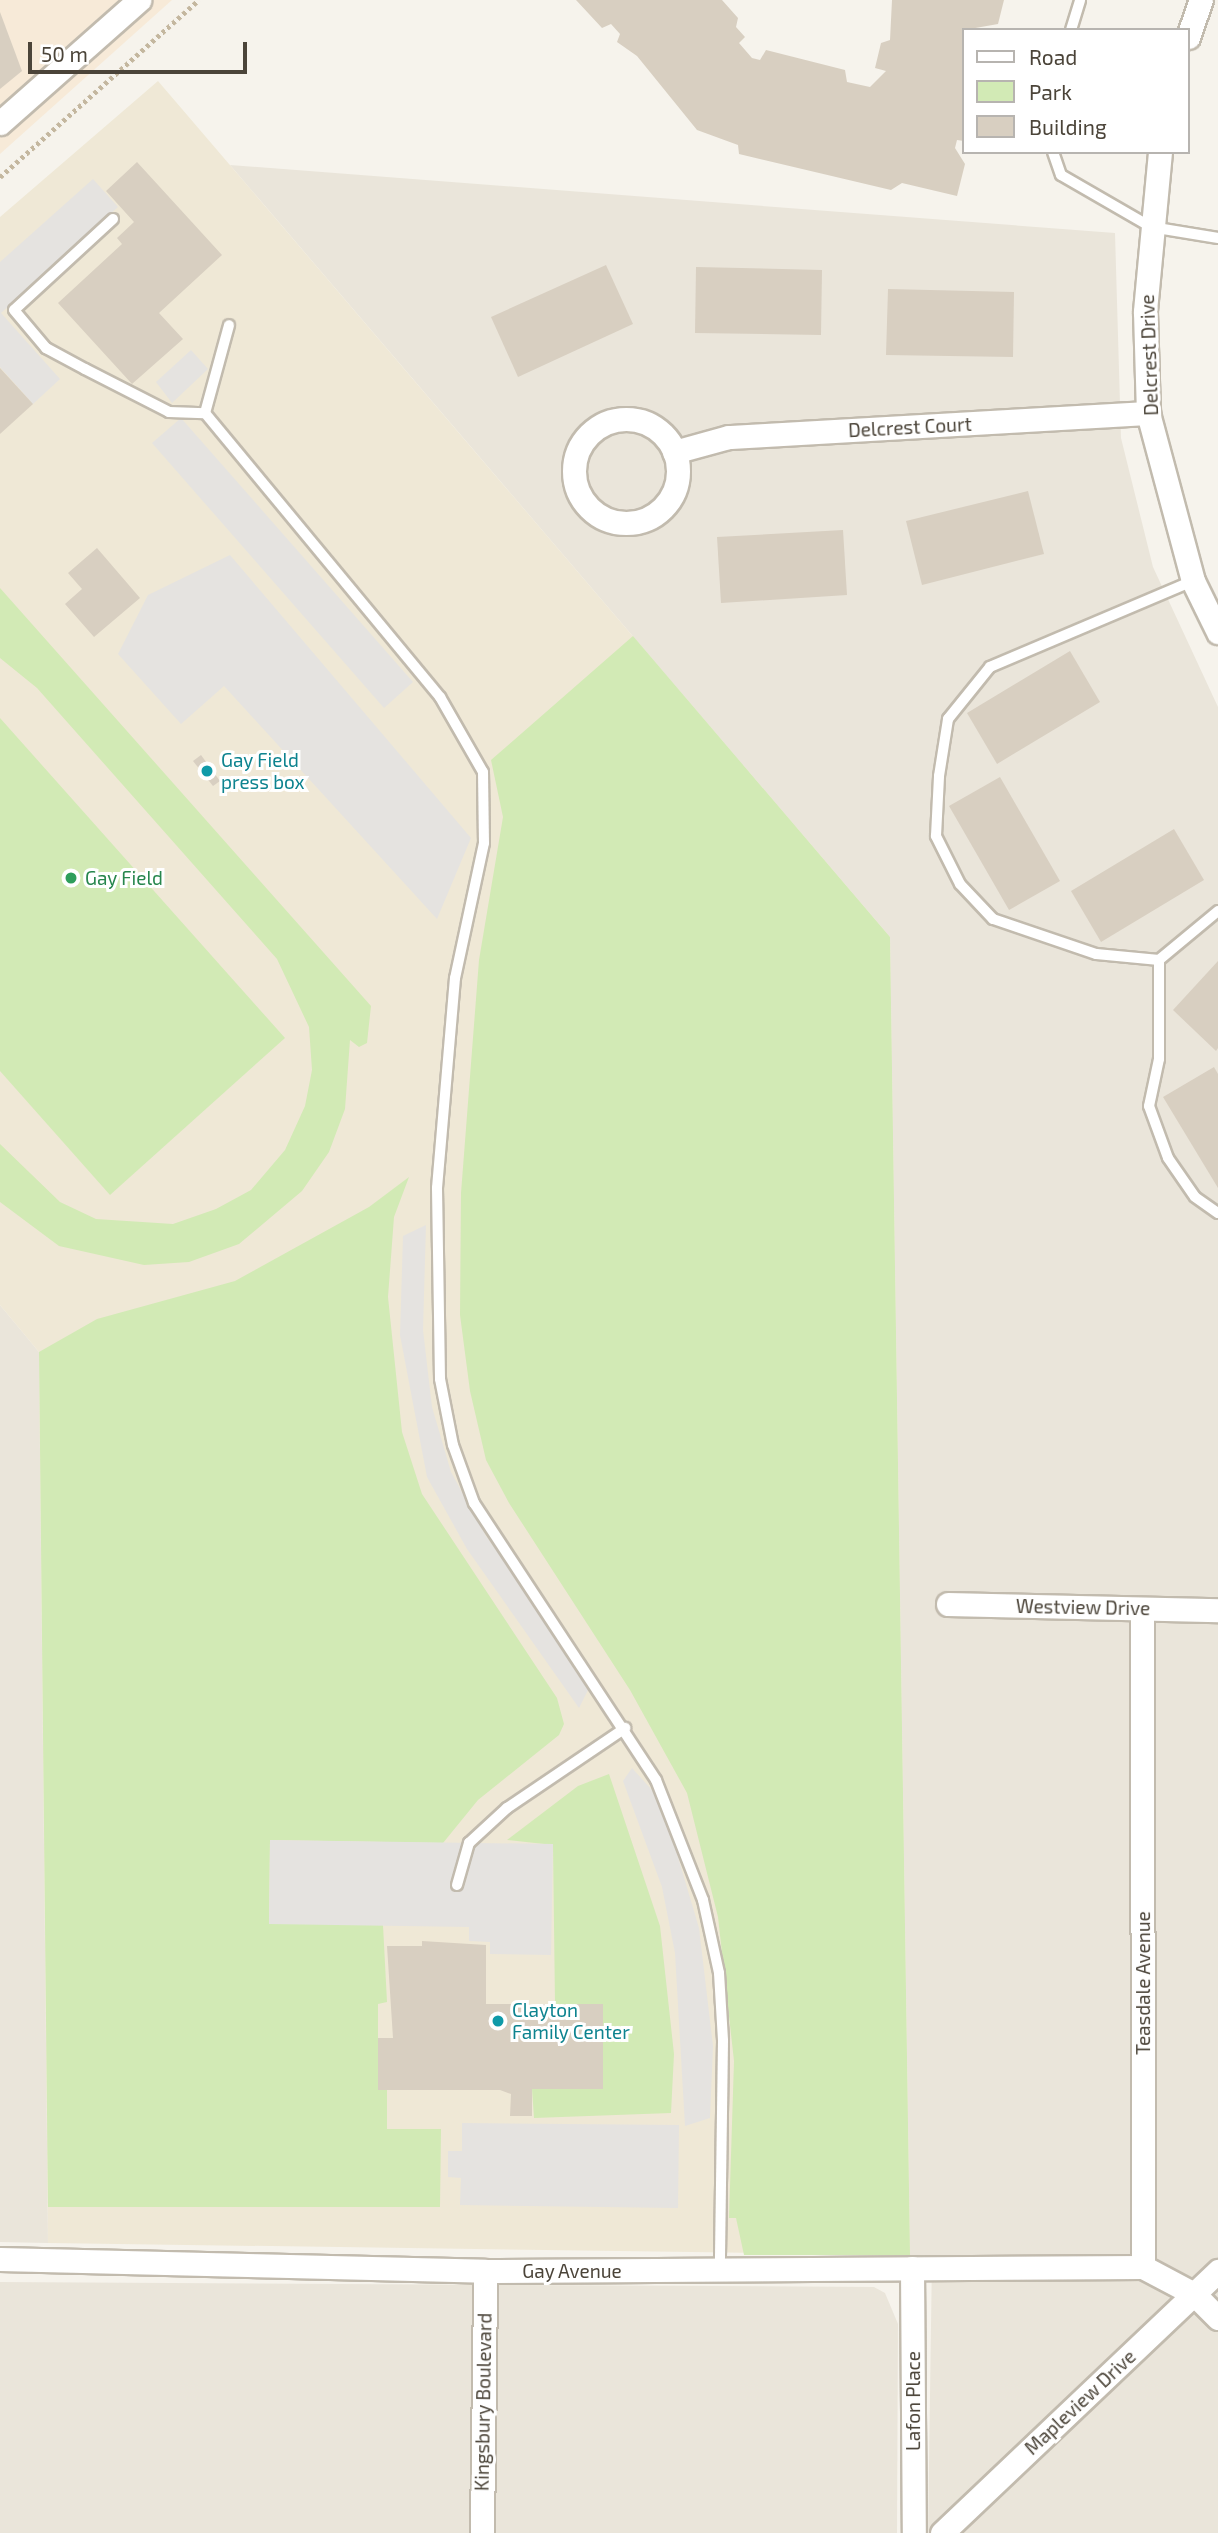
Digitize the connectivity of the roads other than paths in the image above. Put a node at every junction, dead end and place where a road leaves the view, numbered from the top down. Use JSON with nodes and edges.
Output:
{"nodes":[{"id":1,"x":139,"y":0,"type":"edge"},
{"id":2,"x":1080,"y":0,"type":"edge"},
{"id":3,"x":1201,"y":0,"type":"edge"},
{"id":4,"x":1072,"y":28,"type":"edge"},
{"id":5,"x":1190,"y":31,"type":"edge"},
{"id":6,"x":0,"y":123,"type":"edge"},
{"id":7,"x":1054,"y":154,"type":"edge"},
{"id":8,"x":1160,"y":154,"type":"edge"},
{"id":9,"x":113,"y":219,"type":"dead end"},
{"id":10,"x":1151,"y":227,"type":"junction"},
{"id":11,"x":1218,"y":238,"type":"edge"},
{"id":12,"x":229,"y":325,"type":"dead end"},
{"id":13,"x":205,"y":413,"type":"junction"},
{"id":14,"x":1149,"y":413,"type":"junction"},
{"id":15,"x":674,"y":452,"type":"junction"},
{"id":16,"x":1193,"y":581,"type":"junction"},
{"id":17,"x":1218,"y":632,"type":"edge"},
{"id":18,"x":1218,"y":911,"type":"edge"},
{"id":19,"x":1159,"y":960,"type":"junction"},
{"id":20,"x":1218,"y":1213,"type":"edge"},
{"id":21,"x":948,"y":1604,"type":"dead end"},
{"id":22,"x":1142,"y":1609,"type":"junction"},
{"id":23,"x":1218,"y":1610,"type":"edge"},
{"id":24,"x":625,"y":1728,"type":"junction"},
{"id":25,"x":457,"y":1885,"type":"dead end"},
{"id":26,"x":0,"y":2259,"type":"edge"},
{"id":27,"x":1143,"y":2267,"type":"junction"},
{"id":28,"x":912,"y":2268,"type":"junction"},
{"id":29,"x":720,"y":2270,"type":"junction"},
{"id":30,"x":485,"y":2271,"type":"junction"},
{"id":31,"x":1218,"y":2271,"type":"edge"},
{"id":32,"x":1194,"y":2294,"type":"junction"},
{"id":33,"x":1218,"y":2318,"type":"edge"},
{"id":34,"x":482,"y":2533,"type":"edge"},
{"id":35,"x":914,"y":2533,"type":"edge"},
{"id":36,"x":942,"y":2533,"type":"edge"}],
"edges":[{"from":1,"to":6,"type":"street"},
{"from":2,"to":4,"type":"lane"},
{"from":3,"to":5,"type":"street"},
{"from":7,"to":10,"type":"lane"},
{"from":8,"to":10,"type":"street","name":"Delcrest Drive"},
{"from":9,"to":13,"type":"lane"},
{"from":10,"to":11,"type":"lane"},
{"from":10,"to":14,"type":"street","name":"Delcrest Drive"},
{"from":12,"to":13,"type":"lane"},
{"from":13,"to":24,"type":"lane"},
{"from":14,"to":15,"type":"street","name":"Delcrest Court"},
{"from":14,"to":16,"type":"street","name":"Delcrest Drive"},
{"from":15,"to":15,"type":"street"},
{"from":16,"to":17,"type":"street","name":"Delcrest Drive"},
{"from":16,"to":19,"type":"lane"},
{"from":18,"to":19,"type":"lane"},
{"from":19,"to":20,"type":"lane"},
{"from":21,"to":22,"type":"street","name":"Westview Drive"},
{"from":22,"to":23,"type":"street","name":"Westview Drive"},
{"from":22,"to":27,"type":"street","name":"Teasdale Avenue"},
{"from":24,"to":25,"type":"lane"},
{"from":24,"to":29,"type":"lane"},
{"from":26,"to":30,"type":"street","name":"Gay Avenue"},
{"from":27,"to":28,"type":"street","name":"Gay Avenue"},
{"from":27,"to":32,"type":"street"},
{"from":28,"to":29,"type":"street","name":"Gay Avenue"},
{"from":28,"to":35,"type":"street","name":"Lafon Place"},
{"from":29,"to":30,"type":"street","name":"Gay Avenue"},
{"from":30,"to":34,"type":"street","name":"Kingsbury Boulevard"},
{"from":31,"to":32,"type":"street","name":"Mapleview Drive"},
{"from":32,"to":33,"type":"street"},
{"from":32,"to":36,"type":"street","name":"Mapleview Drive"}]}
